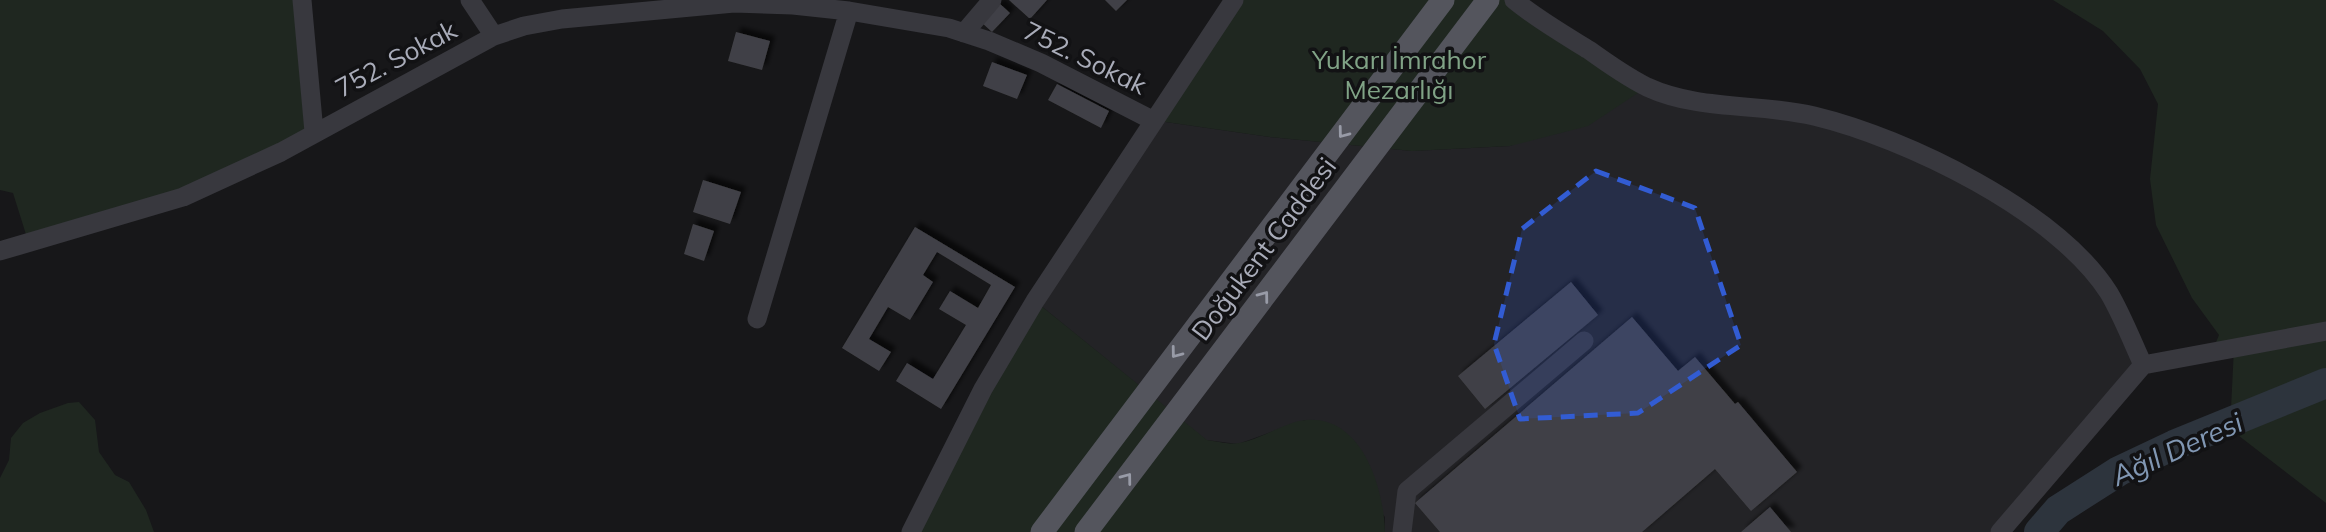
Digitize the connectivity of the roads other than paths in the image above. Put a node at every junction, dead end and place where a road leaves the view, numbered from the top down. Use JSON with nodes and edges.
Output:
{"nodes":[{"id":1,"x":302,"y":0,"type":"edge"},
{"id":2,"x":470,"y":0,"type":"edge"},
{"id":3,"x":992,"y":0,"type":"edge"},
{"id":4,"x":1234,"y":0,"type":"edge"},
{"id":5,"x":1443,"y":0,"type":"edge"},
{"id":6,"x":1488,"y":0,"type":"edge"},
{"id":7,"x":1514,"y":0,"type":"edge"},
{"id":8,"x":734,"y":2,"type":"edge"},
{"id":9,"x":849,"y":11,"type":"junction"},
{"id":10,"x":964,"y":33,"type":"junction"},
{"id":11,"x":494,"y":36,"type":"junction"},
{"id":12,"x":1152,"y":120,"type":"junction"},
{"id":13,"x":314,"y":132,"type":"junction"},
{"id":14,"x":0,"y":251,"type":"edge"},
{"id":15,"x":757,"y":319,"type":"dead end"},
{"id":16,"x":2326,"y":331,"type":"edge"},
{"id":17,"x":1584,"y":341,"type":"dead end"},
{"id":18,"x":2143,"y":365,"type":"junction"},
{"id":19,"x":911,"y":532,"type":"edge"},
{"id":20,"x":1042,"y":532,"type":"edge"},
{"id":21,"x":1086,"y":532,"type":"edge"},
{"id":22,"x":1402,"y":532,"type":"edge"},
{"id":23,"x":2000,"y":532,"type":"edge"}],
"edges":[{"from":1,"to":13,"type":"street"},
{"from":2,"to":11,"type":"street"},
{"from":3,"to":10,"type":"street"},
{"from":4,"to":12,"type":"street"},
{"from":5,"to":20,"type":"main road","name":"Doğukent Caddesi","one_way":true},
{"from":21,"to":6,"type":"main road","name":"Doğukent Caddesi","one_way":true},
{"from":7,"to":18,"type":"street"},
{"from":8,"to":9,"type":"street","name":"752. Sokak"},
{"from":8,"to":11,"type":"street","name":"752. Sokak"},
{"from":9,"to":10,"type":"street","name":"752. Sokak"},
{"from":9,"to":15,"type":"street"},
{"from":10,"to":12,"type":"street","name":"752. Sokak"},
{"from":11,"to":13,"type":"street","name":"752. Sokak"},
{"from":12,"to":19,"type":"street"},
{"from":13,"to":14,"type":"street","name":"752. Sokak"},
{"from":16,"to":18,"type":"street"},
{"from":17,"to":22,"type":"street"},
{"from":18,"to":23,"type":"street"}]}
